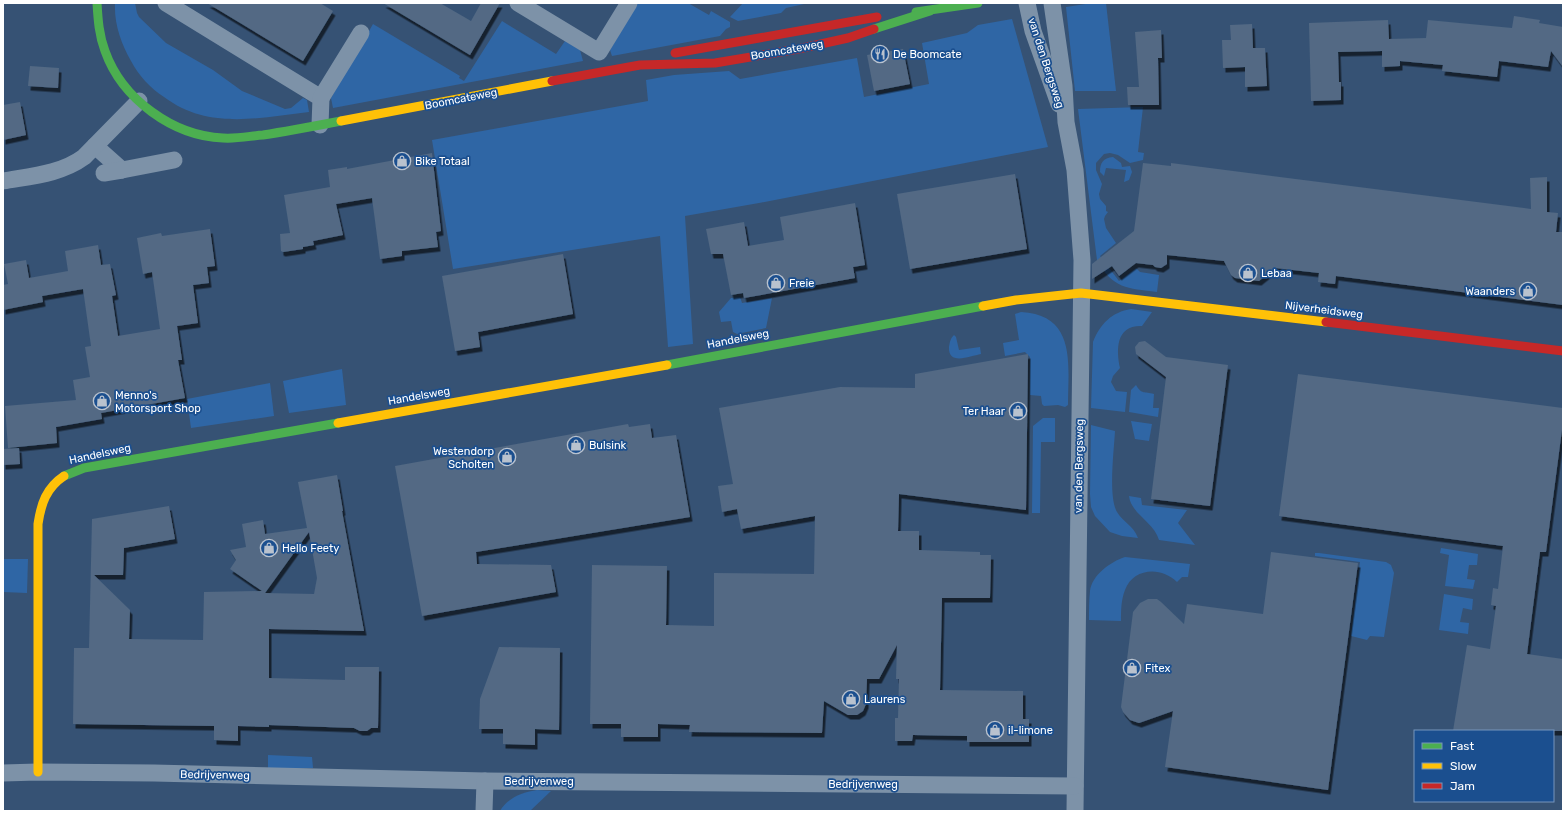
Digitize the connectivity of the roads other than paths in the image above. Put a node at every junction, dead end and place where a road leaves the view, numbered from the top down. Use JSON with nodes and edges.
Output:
{"nodes":[{"id":1,"x":97,"y":3,"type":"edge"},
{"id":2,"x":166,"y":3,"type":"edge"},
{"id":3,"x":518,"y":3,"type":"edge"},
{"id":4,"x":629,"y":3,"type":"edge"},
{"id":5,"x":978,"y":3,"type":"edge"},
{"id":6,"x":1028,"y":3,"type":"edge"},
{"id":7,"x":1052,"y":3,"type":"edge"},
{"id":8,"x":930,"y":11,"type":"junction"},
{"id":9,"x":361,"y":33,"type":"dead end"},
{"id":10,"x":599,"y":52,"type":"junction"},
{"id":11,"x":640,"y":65,"type":"junction"},
{"id":12,"x":602,"y":71,"type":"junction"},
{"id":13,"x":321,"y":98,"type":"junction"},
{"id":14,"x":138,"y":101,"type":"junction"},
{"id":15,"x":1066,"y":122,"type":"junction"},
{"id":16,"x":320,"y":125,"type":"junction"},
{"id":17,"x":95,"y":146,"type":"junction"},
{"id":18,"x":174,"y":160,"type":"dead end"},
{"id":19,"x":122,"y":170,"type":"junction"},
{"id":20,"x":104,"y":173,"type":"dead end"},
{"id":21,"x":3,"y":182,"type":"edge"},
{"id":22,"x":1081,"y":293,"type":"junction"},
{"id":23,"x":1563,"y":351,"type":"edge"},
{"id":24,"x":38,"y":772,"type":"junction"},
{"id":25,"x":3,"y":773,"type":"edge"},
{"id":26,"x":485,"y":781,"type":"junction"},
{"id":27,"x":1075,"y":786,"type":"junction"},
{"id":28,"x":484,"y":811,"type":"edge"},
{"id":29,"x":1075,"y":811,"type":"edge"}],
"edges":[{"from":1,"to":14,"type":"street","name":"Boomcateweg"},
{"from":2,"to":13,"type":"street"},
{"from":3,"to":10,"type":"street"},
{"from":4,"to":10,"type":"street"},
{"from":5,"to":8,"type":"street","name":"Boomcateweg"},
{"from":6,"to":15,"type":"street","name":"van den Bergsweg"},
{"from":7,"to":15,"type":"street","name":"van den Bergsweg"},
{"from":8,"to":11,"type":"street","name":"Boomcateweg"},
{"from":8,"to":11,"type":"street","name":"Boomcateweg"},
{"from":9,"to":13,"type":"street"},
{"from":10,"to":12,"type":"street"},
{"from":11,"to":12,"type":"street","name":"Boomcateweg"},
{"from":12,"to":16,"type":"street","name":"Boomcateweg"},
{"from":13,"to":16,"type":"street"},
{"from":14,"to":16,"type":"street","name":"Boomcateweg"},
{"from":14,"to":17,"type":"street"},
{"from":15,"to":22,"type":"street","name":"van den Bergsweg"},
{"from":17,"to":19,"type":"street"},
{"from":17,"to":21,"type":"street"},
{"from":18,"to":19,"type":"street"},
{"from":19,"to":20,"type":"street"},
{"from":22,"to":23,"type":"street","name":"Nijverheidsweg"},
{"from":22,"to":24,"type":"street","name":"Handelsweg"},
{"from":22,"to":27,"type":"street","name":"van den Bergsweg"},
{"from":24,"to":25,"type":"street","name":"Bedrijvenweg"},
{"from":24,"to":26,"type":"street","name":"Bedrijvenweg"},
{"from":26,"to":27,"type":"street","name":"Bedrijvenweg"},
{"from":26,"to":28,"type":"street"},
{"from":27,"to":29,"type":"street","name":"van den Bergsweg"}]}
